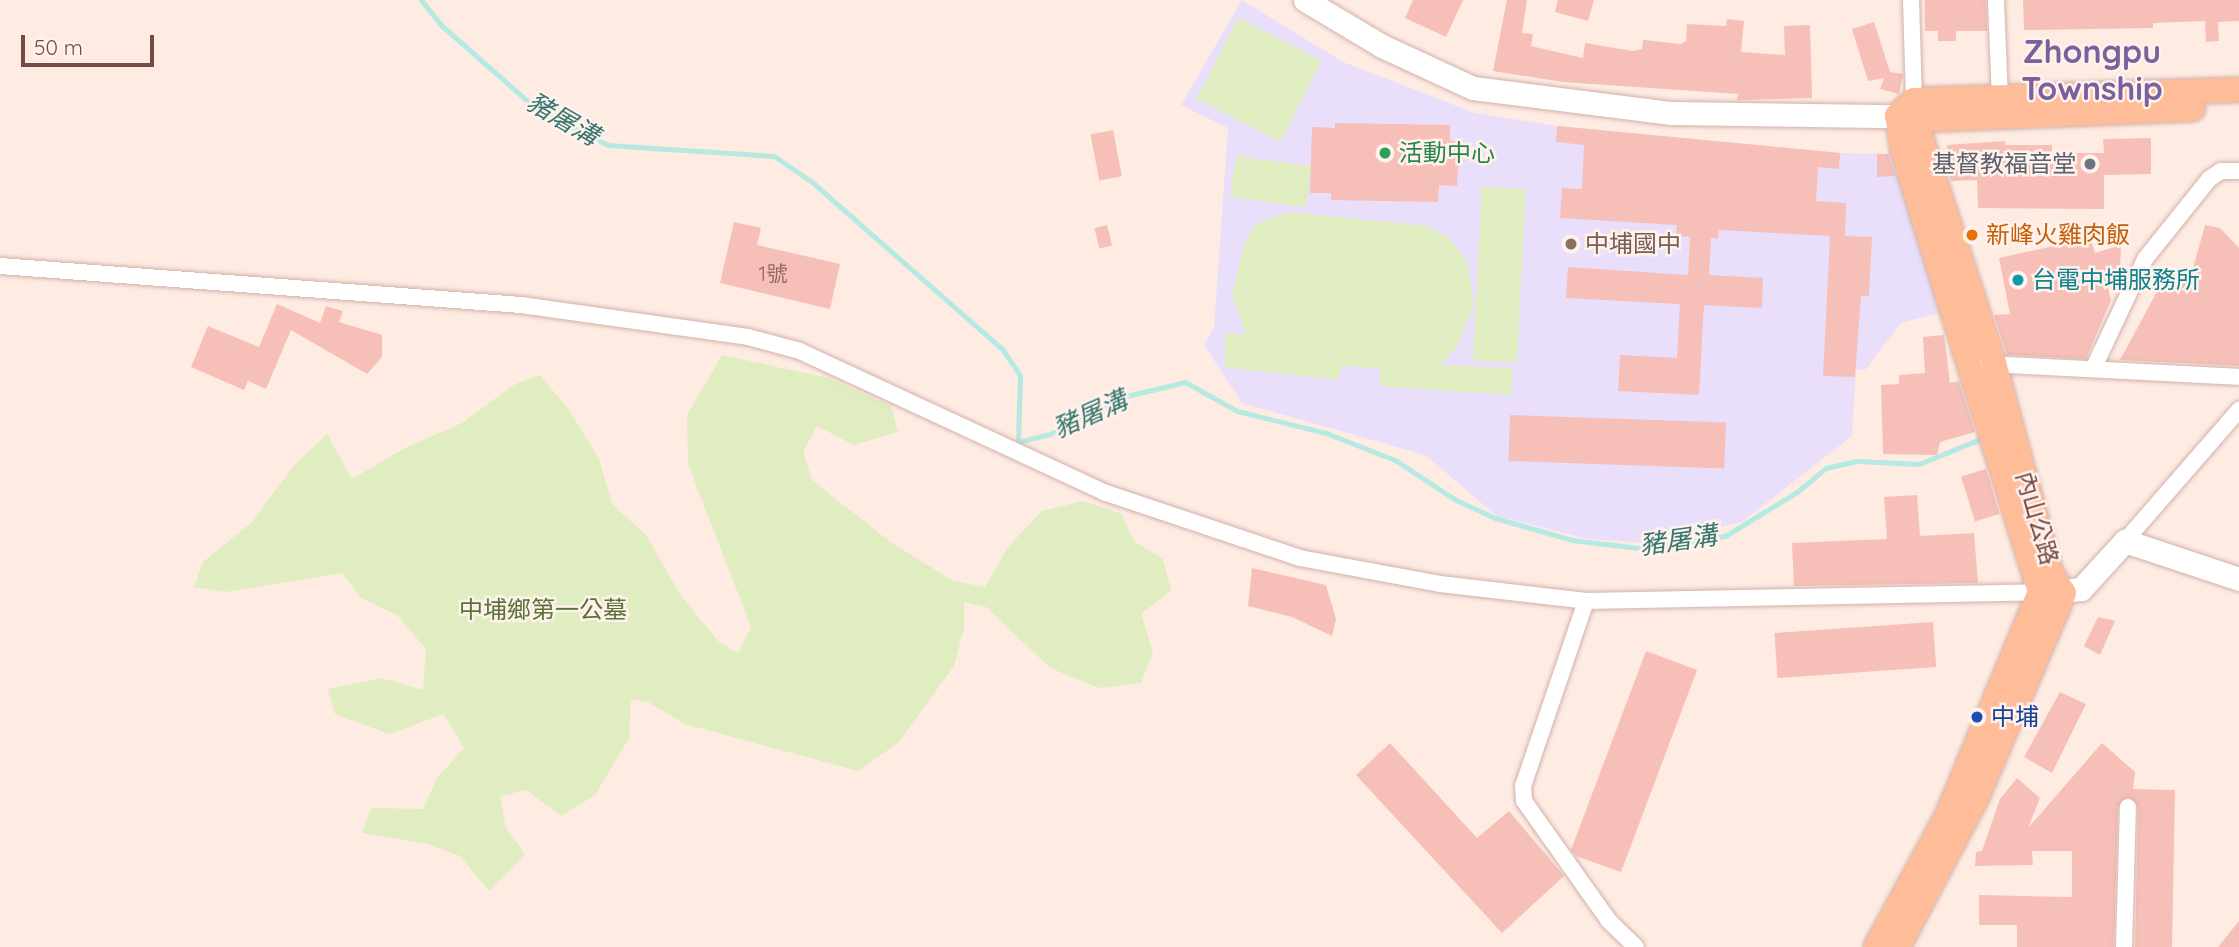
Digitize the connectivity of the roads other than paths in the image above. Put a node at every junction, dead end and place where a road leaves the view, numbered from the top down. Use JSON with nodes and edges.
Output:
{"nodes":[{"id":1,"x":1305,"y":0,"type":"edge"},
{"id":2,"x":1911,"y":0,"type":"edge"},
{"id":3,"x":1996,"y":0,"type":"edge"},
{"id":4,"x":2239,"y":90,"type":"edge"},
{"id":5,"x":2000,"y":98,"type":"junction"},
{"id":6,"x":2239,"y":107,"type":"edge"},
{"id":7,"x":1906,"y":108,"type":"junction"},
{"id":8,"x":2239,"y":171,"type":"edge"},
{"id":9,"x":0,"y":266,"type":"edge"},
{"id":10,"x":1959,"y":291,"type":"junction"},
{"id":11,"x":1994,"y":363,"type":"junction"},
{"id":12,"x":1970,"y":365,"type":"junction"},
{"id":13,"x":2094,"y":367,"type":"junction"},
{"id":14,"x":2239,"y":377,"type":"edge"},
{"id":15,"x":2239,"y":410,"type":"edge"},
{"id":16,"x":2124,"y":541,"type":"junction"},
{"id":17,"x":2239,"y":579,"type":"edge"},
{"id":18,"x":2052,"y":592,"type":"junction"},
{"id":19,"x":1586,"y":601,"type":"junction"},
{"id":20,"x":2128,"y":807,"type":"dead end"},
{"id":21,"x":1636,"y":947,"type":"edge"},
{"id":22,"x":1876,"y":947,"type":"edge"},
{"id":23,"x":1898,"y":947,"type":"edge"},
{"id":24,"x":2124,"y":947,"type":"edge"}],
"edges":[{"from":1,"to":7,"type":"street"},
{"from":2,"to":7,"type":"street"},
{"from":3,"to":5,"type":"street"},
{"from":4,"to":5,"type":"main road"},
{"from":5,"to":7,"type":"main road"},
{"from":6,"to":7,"type":"main road"},
{"from":7,"to":10,"type":"main road","name":"內山公路"},
{"from":8,"to":13,"type":"street"},
{"from":9,"to":19,"type":"street"},
{"from":10,"to":11,"type":"main road","name":"內山公路"},
{"from":10,"to":12,"type":"main road","name":"內山公路"},
{"from":11,"to":12,"type":"street"},
{"from":11,"to":13,"type":"street"},
{"from":11,"to":18,"type":"main road","name":"內山公路"},
{"from":12,"to":18,"type":"main road","name":"內山公路"},
{"from":13,"to":14,"type":"street"},
{"from":15,"to":16,"type":"street"},
{"from":16,"to":17,"type":"street"},
{"from":16,"to":18,"type":"street"},
{"from":18,"to":19,"type":"street"},
{"from":18,"to":22,"type":"main road","name":"內山公路"},
{"from":18,"to":23,"type":"main road","name":"內山公路"},
{"from":19,"to":21,"type":"street"},
{"from":20,"to":24,"type":"street"}]}
